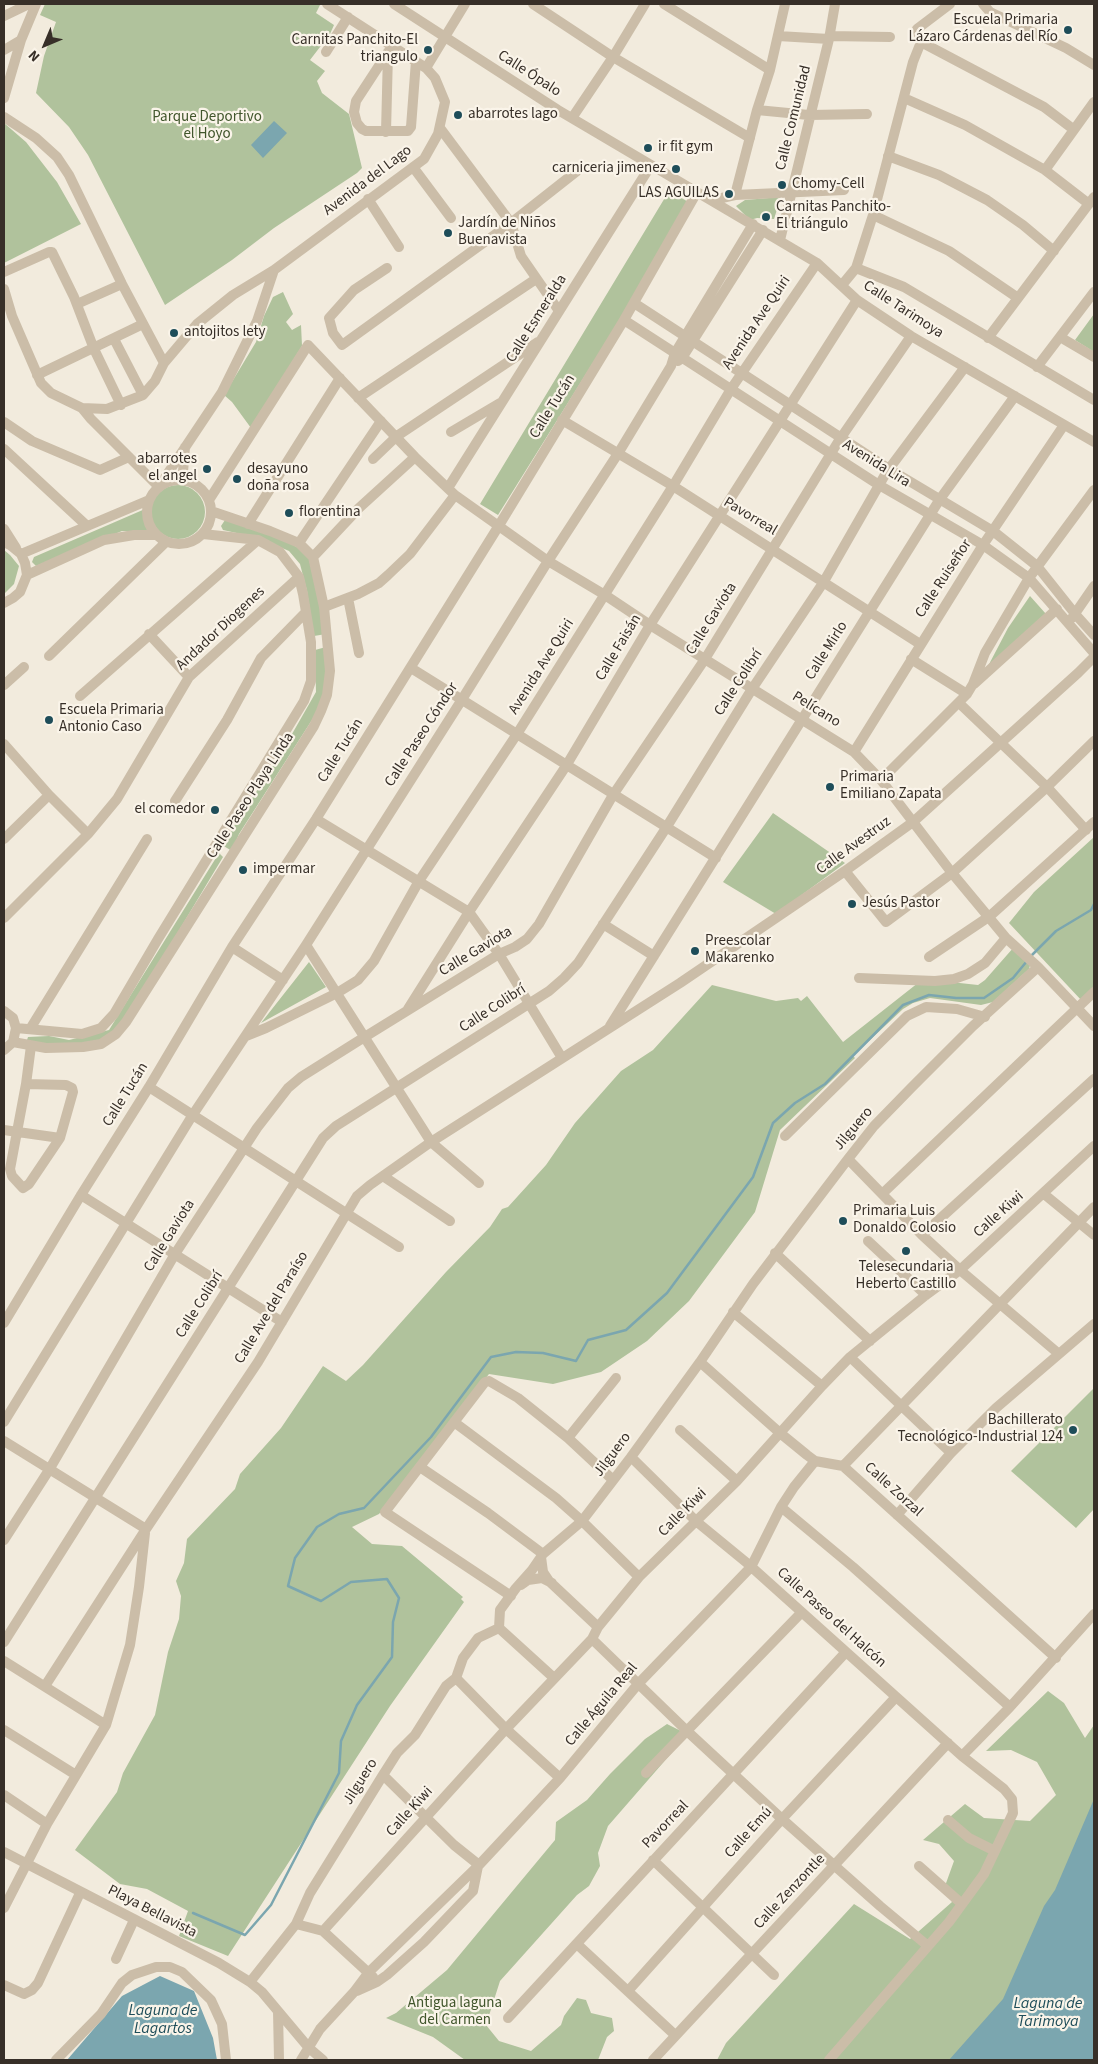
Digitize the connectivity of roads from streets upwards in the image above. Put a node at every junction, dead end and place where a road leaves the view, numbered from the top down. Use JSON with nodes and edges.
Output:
{"nodes":[{"id":1,"x":29,"y":4,"type":"edge"},
{"id":2,"x":36,"y":4,"type":"edge"},
{"id":3,"x":327,"y":4,"type":"edge"},
{"id":4,"x":394,"y":4,"type":"edge"},
{"id":5,"x":465,"y":4,"type":"edge"},
{"id":6,"x":533,"y":4,"type":"edge"},
{"id":7,"x":645,"y":4,"type":"edge"},
{"id":8,"x":664,"y":4,"type":"edge"},
{"id":9,"x":785,"y":4,"type":"edge"},
{"id":10,"x":835,"y":4,"type":"edge"},
{"id":11,"x":950,"y":4,"type":"edge"},
{"id":12,"x":983,"y":4,"type":"edge"},
{"id":13,"x":4,"y":16,"type":"edge"},
{"id":14,"x":348,"y":17,"type":"junction"},
{"id":15,"x":778,"y":36,"type":"junction"},
{"id":16,"x":445,"y":37,"type":"junction"},
{"id":17,"x":890,"y":37,"type":"dead end"},
{"id":18,"x":829,"y":38,"type":"junction"},
{"id":19,"x":21,"y":40,"type":"junction"},
{"id":20,"x":921,"y":42,"type":"junction"},
{"id":21,"x":390,"y":49,"type":"junction"},
{"id":22,"x":4,"y":50,"type":"edge"},
{"id":23,"x":326,"y":52,"type":"dead end"},
{"id":24,"x":613,"y":57,"type":"junction"},
{"id":25,"x":416,"y":61,"type":"junction"},
{"id":26,"x":1094,"y":65,"type":"edge"},
{"id":27,"x":426,"y":68,"type":"junction"},
{"id":28,"x":770,"y":70,"type":"junction"},
{"id":29,"x":4,"y":98,"type":"edge"},
{"id":30,"x":904,"y":98,"type":"junction"},
{"id":31,"x":1094,"y":102,"type":"edge"},
{"id":32,"x":757,"y":110,"type":"junction"},
{"id":33,"x":867,"y":114,"type":"dead end"},
{"id":34,"x":809,"y":115,"type":"junction"},
{"id":35,"x":4,"y":117,"type":"edge"},
{"id":36,"x":572,"y":118,"type":"junction"},
{"id":37,"x":440,"y":128,"type":"junction"},
{"id":38,"x":1073,"y":129,"type":"junction"},
{"id":39,"x":386,"y":132,"type":"junction"},
{"id":40,"x":750,"y":138,"type":"junction"},
{"id":41,"x":888,"y":156,"type":"junction"},
{"id":42,"x":651,"y":165,"type":"junction"},
{"id":43,"x":413,"y":167,"type":"junction"},
{"id":44,"x":1045,"y":170,"type":"junction"},
{"id":45,"x":577,"y":171,"type":"dead end"},
{"id":46,"x":844,"y":190,"type":"dead end"},
{"id":47,"x":697,"y":192,"type":"junction"},
{"id":48,"x":791,"y":193,"type":"junction"},
{"id":49,"x":735,"y":195,"type":"junction"},
{"id":50,"x":368,"y":199,"type":"junction"},
{"id":51,"x":713,"y":200,"type":"junction"},
{"id":52,"x":1092,"y":200,"type":"edge"},
{"id":53,"x":873,"y":215,"type":"junction"},
{"id":54,"x":451,"y":218,"type":"dead end"},
{"id":55,"x":511,"y":223,"type":"junction"},
{"id":56,"x":752,"y":224,"type":"junction"},
{"id":57,"x":763,"y":230,"type":"junction"},
{"id":58,"x":780,"y":240,"type":"junction"},
{"id":59,"x":399,"y":247,"type":"dead end"},
{"id":60,"x":1054,"y":251,"type":"junction"},
{"id":61,"x":817,"y":263,"type":"junction"},
{"id":62,"x":387,"y":268,"type":"dead end"},
{"id":63,"x":856,"y":268,"type":"junction"},
{"id":64,"x":274,"y":270,"type":"junction"},
{"id":65,"x":4,"y":272,"type":"edge"},
{"id":66,"x":536,"y":280,"type":"junction"},
{"id":67,"x":122,"y":284,"type":"junction"},
{"id":68,"x":842,"y":285,"type":"junction"},
{"id":69,"x":4,"y":289,"type":"edge"},
{"id":70,"x":1094,"y":292,"type":"edge"},
{"id":71,"x":1018,"y":298,"type":"junction"},
{"id":72,"x":857,"y":300,"type":"junction"},
{"id":73,"x":76,"y":301,"type":"junction"},
{"id":74,"x":634,"y":303,"type":"junction"},
{"id":75,"x":560,"y":311,"type":"junction"},
{"id":76,"x":624,"y":320,"type":"junction"},
{"id":77,"x":143,"y":324,"type":"junction"},
{"id":78,"x":911,"y":336,"type":"junction"},
{"id":79,"x":1060,"y":337,"type":"junction"},
{"id":80,"x":988,"y":338,"type":"junction"},
{"id":81,"x":114,"y":339,"type":"junction"},
{"id":82,"x":689,"y":339,"type":"junction"},
{"id":83,"x":541,"y":340,"type":"junction"},
{"id":84,"x":94,"y":349,"type":"junction"},
{"id":85,"x":678,"y":356,"type":"junction"},
{"id":86,"x":1094,"y":358,"type":"edge"},
{"id":87,"x":164,"y":363,"type":"junction"},
{"id":88,"x":965,"y":367,"type":"junction"},
{"id":89,"x":1037,"y":367,"type":"junction"},
{"id":90,"x":742,"y":373,"type":"junction"},
{"id":91,"x":36,"y":375,"type":"junction"},
{"id":92,"x":340,"y":378,"type":"junction"},
{"id":93,"x":731,"y":389,"type":"junction"},
{"id":94,"x":143,"y":395,"type":"junction"},
{"id":95,"x":1015,"y":396,"type":"junction"},
{"id":96,"x":358,"y":398,"type":"junction"},
{"id":97,"x":1094,"y":400,"type":"edge"},
{"id":98,"x":502,"y":402,"type":"junction"},
{"id":99,"x":121,"y":405,"type":"junction"},
{"id":100,"x":790,"y":405,"type":"junction"},
{"id":101,"x":82,"y":408,"type":"junction"},
{"id":102,"x":562,"y":420,"type":"junction"},
{"id":103,"x":381,"y":421,"type":"junction"},
{"id":104,"x":780,"y":421,"type":"junction"},
{"id":105,"x":4,"y":422,"type":"edge"},
{"id":106,"x":1064,"y":424,"type":"junction"},
{"id":107,"x":452,"y":432,"type":"dead end"},
{"id":108,"x":397,"y":436,"type":"junction"},
{"id":109,"x":841,"y":438,"type":"junction"},
{"id":110,"x":1094,"y":442,"type":"edge"},
{"id":111,"x":186,"y":447,"type":"junction"},
{"id":112,"x":4,"y":450,"type":"edge"},
{"id":113,"x":619,"y":452,"type":"junction"},
{"id":114,"x":832,"y":454,"type":"junction"},
{"id":115,"x":129,"y":457,"type":"junction"},
{"id":116,"x":373,"y":458,"type":"dead end"},
{"id":117,"x":415,"y":458,"type":"junction"},
{"id":118,"x":889,"y":468,"type":"junction"},
{"id":119,"x":186,"y":481,"type":"junction"},
{"id":120,"x":879,"y":485,"type":"junction"},
{"id":121,"x":160,"y":486,"type":"junction"},
{"id":122,"x":673,"y":486,"type":"junction"},
{"id":123,"x":1094,"y":490,"type":"edge"},
{"id":124,"x":451,"y":492,"type":"junction"},
{"id":125,"x":940,"y":499,"type":"junction"},
{"id":126,"x":149,"y":500,"type":"junction"},
{"id":127,"x":209,"y":500,"type":"junction"},
{"id":128,"x":211,"y":511,"type":"junction"},
{"id":129,"x":932,"y":515,"type":"junction"},
{"id":130,"x":720,"y":518,"type":"junction"},
{"id":131,"x":248,"y":524,"type":"junction"},
{"id":132,"x":86,"y":525,"type":"junction"},
{"id":133,"x":498,"y":527,"type":"junction"},
{"id":134,"x":4,"y":529,"type":"edge"},
{"id":135,"x":993,"y":531,"type":"junction"},
{"id":136,"x":203,"y":534,"type":"junction"},
{"id":137,"x":156,"y":536,"type":"junction"},
{"id":138,"x":258,"y":540,"type":"junction"},
{"id":139,"x":4,"y":542,"type":"edge"},
{"id":140,"x":166,"y":542,"type":"junction"},
{"id":141,"x":299,"y":543,"type":"junction"},
{"id":142,"x":983,"y":545,"type":"junction"},
{"id":143,"x":773,"y":549,"type":"junction"},
{"id":144,"x":18,"y":552,"type":"junction"},
{"id":145,"x":313,"y":557,"type":"junction"},
{"id":146,"x":548,"y":561,"type":"junction"},
{"id":147,"x":1037,"y":566,"type":"junction"},
{"id":148,"x":27,"y":575,"type":"junction"},
{"id":149,"x":299,"y":577,"type":"junction"},
{"id":150,"x":1029,"y":578,"type":"junction"},
{"id":151,"x":823,"y":582,"type":"junction"},
{"id":152,"x":1094,"y":586,"type":"edge"},
{"id":153,"x":605,"y":595,"type":"junction"},
{"id":154,"x":348,"y":598,"type":"junction"},
{"id":155,"x":4,"y":602,"type":"edge"},
{"id":156,"x":324,"y":607,"type":"junction"},
{"id":157,"x":1057,"y":609,"type":"junction"},
{"id":158,"x":869,"y":612,"type":"junction"},
{"id":159,"x":305,"y":613,"type":"junction"},
{"id":160,"x":1076,"y":615,"type":"junction"},
{"id":161,"x":1067,"y":624,"type":"junction"},
{"id":162,"x":650,"y":625,"type":"junction"},
{"id":163,"x":149,"y":634,"type":"junction"},
{"id":164,"x":1094,"y":635,"type":"edge"},
{"id":165,"x":328,"y":640,"type":"junction"},
{"id":166,"x":311,"y":642,"type":"junction"},
{"id":167,"x":920,"y":644,"type":"junction"},
{"id":168,"x":359,"y":653,"type":"dead end"},
{"id":169,"x":1094,"y":655,"type":"edge"},
{"id":170,"x":49,"y":656,"type":"dead end"},
{"id":171,"x":705,"y":659,"type":"junction"},
{"id":172,"x":911,"y":659,"type":"junction"},
{"id":173,"x":24,"y":667,"type":"dead end"},
{"id":174,"x":411,"y":668,"type":"junction"},
{"id":175,"x":189,"y":677,"type":"junction"},
{"id":176,"x":973,"y":684,"type":"junction"},
{"id":177,"x":4,"y":685,"type":"edge"},
{"id":178,"x":752,"y":689,"type":"junction"},
{"id":179,"x":967,"y":694,"type":"junction"},
{"id":180,"x":80,"y":696,"type":"dead end"},
{"id":181,"x":461,"y":701,"type":"junction"},
{"id":182,"x":959,"y":703,"type":"junction"},
{"id":183,"x":802,"y":719,"type":"junction"},
{"id":184,"x":517,"y":734,"type":"junction"},
{"id":185,"x":1094,"y":741,"type":"edge"},
{"id":186,"x":1001,"y":743,"type":"junction"},
{"id":187,"x":6,"y":750,"type":"edge"},
{"id":188,"x":854,"y":752,"type":"junction"},
{"id":189,"x":566,"y":766,"type":"junction"},
{"id":190,"x":881,"y":780,"type":"junction"},
{"id":191,"x":1046,"y":788,"type":"junction"},
{"id":192,"x":49,"y":795,"type":"junction"},
{"id":193,"x":613,"y":795,"type":"junction"},
{"id":194,"x":175,"y":801,"type":"dead end"},
{"id":195,"x":316,"y":819,"type":"junction"},
{"id":196,"x":913,"y":822,"type":"junction"},
{"id":197,"x":1094,"y":822,"type":"edge"},
{"id":198,"x":666,"y":828,"type":"junction"},
{"id":199,"x":1086,"y":830,"type":"junction"},
{"id":200,"x":88,"y":834,"type":"junction"},
{"id":201,"x":4,"y":839,"type":"edge"},
{"id":202,"x":147,"y":839,"type":"dead end"},
{"id":203,"x":215,"y":845,"type":"junction"},
{"id":204,"x":366,"y":848,"type":"junction"},
{"id":205,"x":230,"y":855,"type":"junction"},
{"id":206,"x":716,"y":858,"type":"junction"},
{"id":207,"x":845,"y":871,"type":"junction"},
{"id":208,"x":952,"y":873,"type":"junction"},
{"id":209,"x":419,"y":881,"type":"junction"},
{"id":210,"x":469,"y":912,"type":"junction"},
{"id":211,"x":990,"y":916,"type":"junction"},
{"id":212,"x":4,"y":918,"type":"edge"},
{"id":213,"x":603,"y":924,"type":"junction"},
{"id":214,"x":1006,"y":938,"type":"junction"},
{"id":215,"x":306,"y":945,"type":"junction"},
{"id":216,"x":232,"y":947,"type":"junction"},
{"id":217,"x":499,"y":954,"type":"junction"},
{"id":218,"x":654,"y":956,"type":"junction"},
{"id":219,"x":929,"y":957,"type":"dead end"},
{"id":220,"x":1034,"y":963,"type":"junction"},
{"id":221,"x":859,"y":978,"type":"dead end"},
{"id":222,"x":283,"y":980,"type":"junction"},
{"id":223,"x":1094,"y":992,"type":"edge"},
{"id":224,"x":337,"y":993,"type":"junction"},
{"id":225,"x":529,"y":1003,"type":"junction"},
{"id":226,"x":1078,"y":1008,"type":"junction"},
{"id":227,"x":4,"y":1011,"type":"edge"},
{"id":228,"x":407,"y":1011,"type":"junction"},
{"id":229,"x":984,"y":1017,"type":"junction"},
{"id":230,"x":1094,"y":1026,"type":"edge"},
{"id":231,"x":16,"y":1028,"type":"junction"},
{"id":232,"x":30,"y":1029,"type":"junction"},
{"id":233,"x":608,"y":1029,"type":"junction"},
{"id":234,"x":246,"y":1036,"type":"junction"},
{"id":235,"x":363,"y":1038,"type":"junction"},
{"id":236,"x":13,"y":1042,"type":"junction"},
{"id":237,"x":31,"y":1046,"type":"junction"},
{"id":238,"x":4,"y":1050,"type":"edge"},
{"id":239,"x":562,"y":1058,"type":"junction"},
{"id":240,"x":1094,"y":1079,"type":"edge"},
{"id":241,"x":26,"y":1084,"type":"junction"},
{"id":242,"x":149,"y":1088,"type":"junction"},
{"id":243,"x":397,"y":1089,"type":"junction"},
{"id":244,"x":192,"y":1116,"type":"junction"},
{"id":245,"x":4,"y":1130,"type":"edge"},
{"id":246,"x":18,"y":1131,"type":"junction"},
{"id":247,"x":785,"y":1136,"type":"dead end"},
{"id":248,"x":60,"y":1138,"type":"junction"},
{"id":249,"x":431,"y":1142,"type":"junction"},
{"id":250,"x":1094,"y":1146,"type":"edge"},
{"id":251,"x":245,"y":1149,"type":"junction"},
{"id":252,"x":848,"y":1159,"type":"junction"},
{"id":253,"x":383,"y":1176,"type":"junction"},
{"id":254,"x":296,"y":1180,"type":"junction"},
{"id":255,"x":479,"y":1183,"type":"dead end"},
{"id":256,"x":882,"y":1194,"type":"junction"},
{"id":257,"x":1044,"y":1194,"type":"junction"},
{"id":258,"x":80,"y":1196,"type":"junction"},
{"id":259,"x":1094,"y":1207,"type":"edge"},
{"id":260,"x":346,"y":1213,"type":"junction"},
{"id":261,"x":450,"y":1221,"type":"dead end"},
{"id":262,"x":1078,"y":1222,"type":"junction"},
{"id":263,"x":126,"y":1224,"type":"junction"},
{"id":264,"x":922,"y":1235,"type":"junction"},
{"id":265,"x":1094,"y":1235,"type":"edge"},
{"id":266,"x":868,"y":1241,"type":"dead end"},
{"id":267,"x":398,"y":1246,"type":"dead end"},
{"id":268,"x":775,"y":1253,"type":"junction"},
{"id":269,"x":175,"y":1254,"type":"junction"},
{"id":270,"x":960,"y":1270,"type":"junction"},
{"id":271,"x":228,"y":1288,"type":"junction"},
{"id":272,"x":926,"y":1294,"type":"junction"},
{"id":273,"x":1000,"y":1304,"type":"junction"},
{"id":274,"x":733,"y":1312,"type":"junction"},
{"id":275,"x":282,"y":1322,"type":"junction"},
{"id":276,"x":4,"y":1323,"type":"edge"},
{"id":277,"x":1094,"y":1324,"type":"edge"},
{"id":278,"x":870,"y":1341,"type":"junction"},
{"id":279,"x":1059,"y":1354,"type":"junction"},
{"id":280,"x":850,"y":1357,"type":"junction"},
{"id":281,"x":700,"y":1362,"type":"junction"},
{"id":282,"x":616,"y":1378,"type":"dead end"},
{"id":283,"x":822,"y":1386,"type":"junction"},
{"id":284,"x":902,"y":1406,"type":"junction"},
{"id":285,"x":4,"y":1422,"type":"edge"},
{"id":286,"x":454,"y":1422,"type":"junction"},
{"id":287,"x":680,"y":1430,"type":"dead end"},
{"id":288,"x":780,"y":1434,"type":"junction"},
{"id":289,"x":568,"y":1438,"type":"junction"},
{"id":290,"x":4,"y":1441,"type":"edge"},
{"id":291,"x":951,"y":1453,"type":"junction"},
{"id":292,"x":631,"y":1457,"type":"junction"},
{"id":293,"x":815,"y":1460,"type":"junction"},
{"id":294,"x":843,"y":1466,"type":"junction"},
{"id":295,"x":420,"y":1467,"type":"junction"},
{"id":296,"x":50,"y":1470,"type":"junction"},
{"id":297,"x":614,"y":1480,"type":"junction"},
{"id":298,"x":738,"y":1481,"type":"junction"},
{"id":299,"x":95,"y":1498,"type":"junction"},
{"id":300,"x":782,"y":1507,"type":"junction"},
{"id":301,"x":898,"y":1515,"type":"junction"},
{"id":302,"x":582,"y":1521,"type":"junction"},
{"id":303,"x":697,"y":1522,"type":"junction"},
{"id":304,"x":146,"y":1529,"type":"junction"},
{"id":305,"x":4,"y":1540,"type":"edge"},
{"id":306,"x":542,"y":1556,"type":"junction"},
{"id":307,"x":751,"y":1567,"type":"junction"},
{"id":308,"x":639,"y":1577,"type":"junction"},
{"id":309,"x":552,"y":1583,"type":"junction"},
{"id":310,"x":514,"y":1592,"type":"junction"},
{"id":311,"x":801,"y":1613,"type":"junction"},
{"id":312,"x":1094,"y":1614,"type":"edge"},
{"id":313,"x":598,"y":1627,"type":"junction"},
{"id":314,"x":499,"y":1628,"type":"junction"},
{"id":315,"x":592,"y":1639,"type":"junction"},
{"id":316,"x":4,"y":1642,"type":"edge"},
{"id":317,"x":846,"y":1652,"type":"junction"},
{"id":318,"x":1056,"y":1658,"type":"junction"},
{"id":319,"x":4,"y":1660,"type":"edge"},
{"id":320,"x":456,"y":1678,"type":"junction"},
{"id":321,"x":554,"y":1678,"type":"junction"},
{"id":322,"x":638,"y":1684,"type":"junction"},
{"id":323,"x":45,"y":1686,"type":"junction"},
{"id":324,"x":896,"y":1697,"type":"junction"},
{"id":325,"x":1010,"y":1707,"type":"junction"},
{"id":326,"x":106,"y":1725,"type":"junction"},
{"id":327,"x":506,"y":1729,"type":"junction"},
{"id":328,"x":4,"y":1730,"type":"edge"},
{"id":329,"x":687,"y":1731,"type":"junction"},
{"id":330,"x":948,"y":1743,"type":"junction"},
{"id":331,"x":962,"y":1756,"type":"junction"},
{"id":332,"x":646,"y":1773,"type":"dead end"},
{"id":333,"x":734,"y":1773,"type":"junction"},
{"id":334,"x":76,"y":1775,"type":"junction"},
{"id":335,"x":383,"y":1775,"type":"junction"},
{"id":336,"x":560,"y":1778,"type":"junction"},
{"id":337,"x":4,"y":1795,"type":"edge"},
{"id":338,"x":425,"y":1818,"type":"junction"},
{"id":339,"x":782,"y":1819,"type":"junction"},
{"id":340,"x":948,"y":1820,"type":"dead end"},
{"id":341,"x":47,"y":1824,"type":"junction"},
{"id":342,"x":995,"y":1851,"type":"junction"},
{"id":343,"x":4,"y":1852,"type":"edge"},
{"id":344,"x":654,"y":1860,"type":"junction"},
{"id":345,"x":26,"y":1864,"type":"junction"},
{"id":346,"x":479,"y":1865,"type":"junction"},
{"id":347,"x":834,"y":1865,"type":"junction"},
{"id":348,"x":919,"y":1866,"type":"dead end"},
{"id":349,"x":80,"y":1893,"type":"junction"},
{"id":350,"x":962,"y":1904,"type":"junction"},
{"id":351,"x":703,"y":1907,"type":"junction"},
{"id":352,"x":4,"y":1908,"type":"edge"},
{"id":353,"x":134,"y":1920,"type":"junction"},
{"id":354,"x":296,"y":1924,"type":"junction"},
{"id":355,"x":323,"y":1931,"type":"junction"},
{"id":356,"x":578,"y":1945,"type":"junction"},
{"id":357,"x":928,"y":1946,"type":"junction"},
{"id":358,"x":753,"y":1955,"type":"junction"},
{"id":359,"x":116,"y":1959,"type":"dead end"},
{"id":360,"x":369,"y":1972,"type":"junction"},
{"id":361,"x":774,"y":1975,"type":"dead end"},
{"id":362,"x":250,"y":1982,"type":"junction"},
{"id":363,"x":377,"y":1982,"type":"junction"},
{"id":364,"x":4,"y":1985,"type":"edge"},
{"id":365,"x":628,"y":1991,"type":"junction"},
{"id":366,"x":354,"y":1992,"type":"junction"},
{"id":367,"x":278,"y":2012,"type":"junction"},
{"id":368,"x":508,"y":2018,"type":"dead end"},
{"id":369,"x":676,"y":2036,"type":"junction"},
{"id":370,"x":309,"y":2048,"type":"junction"},
{"id":371,"x":56,"y":2060,"type":"edge"},
{"id":372,"x":226,"y":2060,"type":"edge"},
{"id":373,"x":279,"y":2060,"type":"edge"},
{"id":374,"x":301,"y":2060,"type":"edge"},
{"id":375,"x":323,"y":2060,"type":"edge"},
{"id":376,"x":653,"y":2060,"type":"edge"},
{"id":377,"x":829,"y":2060,"type":"edge"}],
"edges":[{"from":1,"to":13,"type":"street"},
{"from":2,"to":19,"type":"street"},
{"from":3,"to":14,"type":"street","name":"Avenida del Lago"},
{"from":4,"to":16,"type":"street","name":"Calle Ópalo"},
{"from":5,"to":16,"type":"street"},
{"from":6,"to":24,"type":"street"},
{"from":7,"to":24,"type":"street"},
{"from":8,"to":28,"type":"street"},
{"from":9,"to":15,"type":"street"},
{"from":10,"to":18,"type":"street","name":"Calle Comunidad"},
{"from":11,"to":20,"type":"street"},
{"from":12,"to":26,"type":"street"},
{"from":14,"to":21,"type":"street","name":"Avenida del Lago"},
{"from":14,"to":23,"type":"street"},
{"from":15,"to":18,"type":"street"},
{"from":15,"to":28,"type":"street"},
{"from":16,"to":27,"type":"street"},
{"from":16,"to":36,"type":"street","name":"Calle Ópalo"},
{"from":17,"to":18,"type":"street"},
{"from":18,"to":34,"type":"street","name":"Calle Comunidad"},
{"from":19,"to":22,"type":"street"},
{"from":19,"to":29,"type":"street"},
{"from":20,"to":30,"type":"street"},
{"from":20,"to":38,"type":"street"},
{"from":21,"to":25,"type":"street","name":"Avenida del Lago"},
{"from":21,"to":39,"type":"street"},
{"from":21,"to":39,"type":"street"},
{"from":24,"to":36,"type":"street"},
{"from":24,"to":40,"type":"street"},
{"from":25,"to":27,"type":"street","name":"Avenida del Lago"},
{"from":25,"to":39,"type":"street"},
{"from":27,"to":37,"type":"street","name":"Avenida del Lago"},
{"from":28,"to":32,"type":"street"},
{"from":30,"to":41,"type":"street"},
{"from":30,"to":44,"type":"street"},
{"from":31,"to":38,"type":"street"},
{"from":32,"to":34,"type":"street"},
{"from":32,"to":40,"type":"street"},
{"from":33,"to":34,"type":"street"},
{"from":34,"to":48,"type":"street","name":"Calle Comunidad"},
{"from":35,"to":67,"type":"street"},
{"from":36,"to":42,"type":"street","name":"Calle Ópalo"},
{"from":37,"to":43,"type":"street","name":"Avenida del Lago"},
{"from":37,"to":55,"type":"street"},
{"from":38,"to":44,"type":"street"},
{"from":40,"to":49,"type":"street"},
{"from":41,"to":53,"type":"street"},
{"from":41,"to":60,"type":"street"},
{"from":42,"to":47,"type":"street","name":"Calle Tarimoya"},
{"from":42,"to":75,"type":"street","name":"Calle Esmeralda"},
{"from":43,"to":50,"type":"street","name":"Avenida del Lago"},
{"from":43,"to":54,"type":"street"},
{"from":44,"to":52,"type":"street"},
{"from":45,"to":55,"type":"street"},
{"from":46,"to":48,"type":"street"},
{"from":47,"to":51,"type":"street","name":"Calle Tarimoya"},
{"from":47,"to":74,"type":"street","name":"Calle Tucán"},
{"from":48,"to":49,"type":"street"},
{"from":48,"to":58,"type":"street","name":"Calle Comunidad"},
{"from":49,"to":51,"type":"street"},
{"from":50,"to":59,"type":"street"},
{"from":50,"to":64,"type":"street","name":"Avenida del Lago"},
{"from":51,"to":56,"type":"street","name":"Calle Tarimoya"},
{"from":52,"to":60,"type":"street"},
{"from":53,"to":63,"type":"street"},
{"from":53,"to":71,"type":"street"},
{"from":55,"to":62,"type":"street"},
{"from":55,"to":66,"type":"street"},
{"from":56,"to":57,"type":"street","name":"Calle Tarimoya"},
{"from":56,"to":82,"type":"street","name":"Calle Paseo Cóndor"},
{"from":57,"to":58,"type":"street","name":"Calle Tarimoya"},
{"from":57,"to":82,"type":"street","name":"Calle Paseo Cóndor"},
{"from":58,"to":61,"type":"street","name":"Calle Tarimoya"},
{"from":60,"to":71,"type":"street"},
{"from":61,"to":68,"type":"street","name":"Calle Tarimoya"},
{"from":61,"to":90,"type":"street","name":"Avenida Ave Quiri"},
{"from":63,"to":68,"type":"street"},
{"from":63,"to":80,"type":"street"},
{"from":64,"to":87,"type":"street","name":"Avenida del Lago"},
{"from":64,"to":111,"type":"street"},
{"from":65,"to":73,"type":"street"},
{"from":66,"to":75,"type":"street"},
{"from":66,"to":96,"type":"street"},
{"from":67,"to":73,"type":"street"},
{"from":67,"to":77,"type":"street"},
{"from":68,"to":72,"type":"street","name":"Calle Tarimoya"},
{"from":69,"to":91,"type":"street","name":"Avenida del Lago"},
{"from":70,"to":79,"type":"street"},
{"from":71,"to":80,"type":"street"},
{"from":72,"to":78,"type":"street","name":"Calle Tarimoya"},
{"from":72,"to":100,"type":"street","name":"Calle Faisán"},
{"from":73,"to":84,"type":"street"},
{"from":74,"to":76,"type":"street","name":"Calle Tucán"},
{"from":74,"to":82,"type":"street","name":"Avenida Lira"},
{"from":75,"to":83,"type":"street","name":"Calle Esmeralda"},
{"from":76,"to":85,"type":"street","name":"Avenida Lira"},
{"from":76,"to":102,"type":"street","name":"Calle Tucán"},
{"from":77,"to":81,"type":"street"},
{"from":77,"to":87,"type":"street"},
{"from":78,"to":88,"type":"street","name":"Calle Tarimoya"},
{"from":78,"to":109,"type":"street","name":"Calle Gaviota"},
{"from":79,"to":86,"type":"street"},
{"from":79,"to":89,"type":"street"},
{"from":80,"to":89,"type":"street"},
{"from":81,"to":84,"type":"street"},
{"from":81,"to":94,"type":"street"},
{"from":82,"to":85,"type":"street","name":"Calle Paseo Cóndor"},
{"from":82,"to":90,"type":"street","name":"Avenida Lira"},
{"from":83,"to":98,"type":"street","name":"Calle Esmeralda"},
{"from":83,"to":108,"type":"street"},
{"from":84,"to":91,"type":"street"},
{"from":84,"to":99,"type":"street"},
{"from":85,"to":93,"type":"street","name":"Avenida Lira"},
{"from":85,"to":113,"type":"street","name":"Calle Paseo Cóndor"},
{"from":87,"to":94,"type":"street","name":"Avenida del Lago"},
{"from":88,"to":95,"type":"street","name":"Calle Tarimoya"},
{"from":88,"to":118,"type":"street","name":"Calle Colibrí"},
{"from":89,"to":97,"type":"street"},
{"from":90,"to":93,"type":"street","name":"Avenida Ave Quiri"},
{"from":90,"to":100,"type":"street","name":"Avenida Lira"},
{"from":91,"to":101,"type":"street","name":"Avenida del Lago"},
{"from":92,"to":96,"type":"street","name":"Pelícano"},
{"from":92,"to":127,"type":"street","name":"Pelícano"},
{"from":92,"to":131,"type":"street"},
{"from":93,"to":104,"type":"street","name":"Avenida Lira"},
{"from":93,"to":122,"type":"street","name":"Avenida Ave Quiri"},
{"from":94,"to":99,"type":"street","name":"Avenida del Lago"},
{"from":95,"to":106,"type":"street","name":"Calle Tarimoya"},
{"from":95,"to":125,"type":"street","name":"Calle Mirlo"},
{"from":96,"to":103,"type":"street","name":"Pelícano"},
{"from":98,"to":107,"type":"street"},
{"from":98,"to":124,"type":"street","name":"Calle Esmeralda"},
{"from":99,"to":101,"type":"street","name":"Avenida del Lago"},
{"from":100,"to":104,"type":"street","name":"Calle Faisán"},
{"from":100,"to":109,"type":"street","name":"Avenida Lira"},
{"from":101,"to":115,"type":"street"},
{"from":102,"to":113,"type":"street","name":"Pavorreal"},
{"from":102,"to":133,"type":"street","name":"Calle Tucán"},
{"from":103,"to":108,"type":"street","name":"Pelícano"},
{"from":103,"to":141,"type":"street"},
{"from":104,"to":114,"type":"street","name":"Avenida Lira"},
{"from":104,"to":130,"type":"street","name":"Calle Faisán"},
{"from":105,"to":115,"type":"street"},
{"from":106,"to":110,"type":"street","name":"Calle Tarimoya"},
{"from":106,"to":135,"type":"street","name":"Calle Ruiseñor"},
{"from":108,"to":116,"type":"street"},
{"from":108,"to":117,"type":"street","name":"Pelícano"},
{"from":109,"to":114,"type":"street","name":"Calle Gaviota"},
{"from":109,"to":118,"type":"street","name":"Avenida Lira"},
{"from":111,"to":119,"type":"street"},
{"from":111,"to":121,"type":"street"},
{"from":112,"to":132,"type":"street"},
{"from":113,"to":122,"type":"street","name":"Pavorreal"},
{"from":113,"to":146,"type":"street","name":"Calle Paseo Cóndor"},
{"from":114,"to":120,"type":"street","name":"Avenida Lira"},
{"from":114,"to":143,"type":"street","name":"Calle Gaviota"},
{"from":115,"to":121,"type":"street"},
{"from":117,"to":124,"type":"street","name":"Pelícano"},
{"from":117,"to":145,"type":"street"},
{"from":118,"to":120,"type":"street","name":"Calle Colibrí"},
{"from":118,"to":125,"type":"street","name":"Avenida Lira"},
{"from":119,"to":121,"type":"street"},
{"from":119,"to":127,"type":"street"},
{"from":120,"to":129,"type":"street","name":"Avenida Lira"},
{"from":120,"to":151,"type":"street","name":"Calle Colibrí"},
{"from":121,"to":126,"type":"street"},
{"from":122,"to":130,"type":"street","name":"Pavorreal"},
{"from":122,"to":153,"type":"street","name":"Avenida Ave Quiri"},
{"from":123,"to":147,"type":"street"},
{"from":124,"to":133,"type":"street","name":"Pelícano"},
{"from":124,"to":154,"type":"street","name":"Calle Esmeralda"},
{"from":125,"to":129,"type":"street","name":"Calle Mirlo"},
{"from":125,"to":135,"type":"street","name":"Avenida Lira"},
{"from":126,"to":132,"type":"street"},
{"from":126,"to":137,"type":"street"},
{"from":127,"to":128,"type":"street"},
{"from":128,"to":131,"type":"street"},
{"from":128,"to":136,"type":"street"},
{"from":129,"to":142,"type":"street","name":"Avenida Lira"},
{"from":129,"to":158,"type":"street","name":"Calle Mirlo"},
{"from":130,"to":143,"type":"street","name":"Pavorreal"},
{"from":130,"to":162,"type":"street","name":"Calle Faisán"},
{"from":131,"to":141,"type":"street"},
{"from":132,"to":144,"type":"street"},
{"from":133,"to":146,"type":"street","name":"Pelícano"},
{"from":133,"to":174,"type":"street","name":"Calle Tucán"},
{"from":134,"to":144,"type":"street"},
{"from":135,"to":142,"type":"street","name":"Calle Ruiseñor"},
{"from":135,"to":147,"type":"street","name":"Avenida Lira"},
{"from":136,"to":138,"type":"street","name":"Calle Paseo Playa Linda"},
{"from":136,"to":140,"type":"street"},
{"from":137,"to":140,"type":"street"},
{"from":137,"to":148,"type":"street"},
{"from":138,"to":149,"type":"street","name":"Calle Paseo Playa Linda"},
{"from":138,"to":163,"type":"street"},
{"from":139,"to":144,"type":"street"},
{"from":140,"to":170,"type":"street"},
{"from":141,"to":145,"type":"street"},
{"from":142,"to":150,"type":"street","name":"Avenida Lira"},
{"from":142,"to":167,"type":"street","name":"Calle Ruiseñor"},
{"from":143,"to":151,"type":"street","name":"Pavorreal"},
{"from":143,"to":171,"type":"street","name":"Calle Gaviota"},
{"from":144,"to":148,"type":"street"},
{"from":145,"to":156,"type":"street","name":"Calle Paseo Playa Linda"},
{"from":146,"to":153,"type":"street","name":"Pelícano"},
{"from":146,"to":181,"type":"street","name":"Calle Paseo Cóndor"},
{"from":147,"to":150,"type":"street"},
{"from":147,"to":160,"type":"street","name":"Avenida Lira"},
{"from":148,"to":155,"type":"street"},
{"from":149,"to":159,"type":"street","name":"Calle Paseo Playa Linda"},
{"from":149,"to":175,"type":"street","name":"Andador Diogenes"},
{"from":150,"to":157,"type":"street","name":"Avenida Lira"},
{"from":150,"to":176,"type":"street"},
{"from":151,"to":158,"type":"street","name":"Pavorreal"},
{"from":151,"to":178,"type":"street","name":"Calle Colibrí"},
{"from":152,"to":160,"type":"street"},
{"from":153,"to":162,"type":"street","name":"Pelícano"},
{"from":153,"to":184,"type":"street","name":"Avenida Ave Quiri"},
{"from":154,"to":156,"type":"street","name":"Calle Esmeralda"},
{"from":154,"to":168,"type":"street"},
{"from":156,"to":165,"type":"street","name":"Calle Paseo Playa Linda"},
{"from":157,"to":161,"type":"street","name":"Avenida Lira"},
{"from":157,"to":176,"type":"street"},
{"from":158,"to":167,"type":"street","name":"Pavorreal"},
{"from":158,"to":183,"type":"street","name":"Calle Mirlo"},
{"from":159,"to":166,"type":"street","name":"Calle Paseo Playa Linda"},
{"from":159,"to":194,"type":"street"},
{"from":160,"to":161,"type":"street"},
{"from":160,"to":164,"type":"street","name":"Avenida Lira"},
{"from":161,"to":169,"type":"street","name":"Avenida Lira"},
{"from":162,"to":171,"type":"street","name":"Pelícano"},
{"from":162,"to":189,"type":"street","name":"Calle Faisán"},
{"from":163,"to":175,"type":"street"},
{"from":163,"to":180,"type":"street"},
{"from":165,"to":166,"type":"street"},
{"from":165,"to":205,"type":"street","name":"Calle Paseo Playa Linda"},
{"from":166,"to":203,"type":"street","name":"Calle Paseo Playa Linda"},
{"from":167,"to":172,"type":"street","name":"Calle Ruiseñor"},
{"from":169,"to":186,"type":"street","name":"Calle Avestruz"},
{"from":171,"to":178,"type":"street","name":"Pelícano"},
{"from":171,"to":193,"type":"street","name":"Calle Gaviota"},
{"from":172,"to":179,"type":"street"},
{"from":172,"to":188,"type":"street","name":"Calle Ruiseñor"},
{"from":173,"to":177,"type":"street"},
{"from":174,"to":181,"type":"street"},
{"from":174,"to":195,"type":"street","name":"Calle Tucán"},
{"from":175,"to":200,"type":"street","name":"Andador Diogenes"},
{"from":176,"to":179,"type":"street"},
{"from":178,"to":183,"type":"street","name":"Pelícano"},
{"from":178,"to":198,"type":"street","name":"Calle Colibrí"},
{"from":179,"to":182,"type":"street"},
{"from":181,"to":184,"type":"street"},
{"from":181,"to":204,"type":"street","name":"Calle Paseo Cóndor"},
{"from":182,"to":186,"type":"street"},
{"from":182,"to":190,"type":"street"},
{"from":183,"to":188,"type":"street","name":"Pelícano"},
{"from":183,"to":206,"type":"street","name":"Calle Mirlo"},
{"from":184,"to":189,"type":"street"},
{"from":184,"to":209,"type":"street","name":"Avenida Ave Quiri"},
{"from":185,"to":191,"type":"street"},
{"from":186,"to":191,"type":"street"},
{"from":186,"to":196,"type":"street","name":"Calle Avestruz"},
{"from":187,"to":192,"type":"street"},
{"from":188,"to":190,"type":"street","name":"Pelícano"},
{"from":189,"to":193,"type":"street"},
{"from":189,"to":210,"type":"street","name":"Calle Faisán"},
{"from":190,"to":196,"type":"street","name":"Pelícano"},
{"from":191,"to":199,"type":"street"},
{"from":191,"to":208,"type":"street"},
{"from":192,"to":200,"type":"street"},
{"from":192,"to":201,"type":"street"},
{"from":193,"to":198,"type":"street"},
{"from":193,"to":217,"type":"street","name":"Calle Gaviota"},
{"from":195,"to":204,"type":"street"},
{"from":195,"to":216,"type":"street","name":"Calle Tucán"},
{"from":196,"to":207,"type":"street","name":"Calle Avestruz"},
{"from":196,"to":208,"type":"street","name":"Pelícano"},
{"from":197,"to":199,"type":"street"},
{"from":198,"to":206,"type":"street"},
{"from":198,"to":213,"type":"street","name":"Calle Colibrí"},
{"from":199,"to":211,"type":"street"},
{"from":200,"to":212,"type":"street","name":"Andador Diogenes"},
{"from":202,"to":232,"type":"street"},
{"from":203,"to":205,"type":"street"},
{"from":203,"to":232,"type":"street","name":"Calle Paseo Playa Linda"},
{"from":204,"to":209,"type":"street"},
{"from":204,"to":215,"type":"street","name":"Calle Paseo Cóndor"},
{"from":205,"to":237,"type":"street","name":"Calle Paseo Playa Linda"},
{"from":206,"to":218,"type":"street","name":"Calle Mirlo"},
{"from":207,"to":208,"type":"street"},
{"from":207,"to":233,"type":"street","name":"Calle Avestruz"},
{"from":208,"to":211,"type":"street","name":"Pelícano"},
{"from":209,"to":210,"type":"street"},
{"from":209,"to":224,"type":"street","name":"Avenida Ave Quiri"},
{"from":210,"to":217,"type":"street"},
{"from":210,"to":228,"type":"street","name":"Calle Faisán"},
{"from":211,"to":214,"type":"street","name":"Pelícano"},
{"from":211,"to":219,"type":"street"},
{"from":213,"to":218,"type":"street"},
{"from":213,"to":225,"type":"street","name":"Calle Colibrí"},
{"from":214,"to":220,"type":"street","name":"Pelícano"},
{"from":214,"to":221,"type":"street"},
{"from":215,"to":222,"type":"street","name":"Calle Paseo Cóndor"},
{"from":215,"to":224,"type":"street"},
{"from":216,"to":222,"type":"street"},
{"from":216,"to":242,"type":"street","name":"Calle Tucán"},
{"from":217,"to":225,"type":"street"},
{"from":217,"to":228,"type":"street","name":"Calle Gaviota"},
{"from":218,"to":233,"type":"street","name":"Calle Mirlo"},
{"from":220,"to":226,"type":"street","name":"Pelícano"},
{"from":220,"to":229,"type":"street","name":"Jilguero"},
{"from":222,"to":234,"type":"street","name":"Calle Paseo Cóndor"},
{"from":223,"to":226,"type":"street"},
{"from":224,"to":234,"type":"street","name":"Avenida Ave Quiri"},
{"from":224,"to":235,"type":"street"},
{"from":225,"to":239,"type":"street"},
{"from":225,"to":243,"type":"street","name":"Calle Colibrí"},
{"from":226,"to":230,"type":"street","name":"Pelícano"},
{"from":226,"to":256,"type":"street"},
{"from":227,"to":231,"type":"street"},
{"from":228,"to":235,"type":"street","name":"Calle Gaviota"},
{"from":229,"to":247,"type":"street"},
{"from":229,"to":252,"type":"street","name":"Jilguero"},
{"from":231,"to":232,"type":"street","name":"Calle Paseo Playa Linda"},
{"from":231,"to":236,"type":"street"},
{"from":233,"to":239,"type":"street","name":"Calle Ave del Paraíso"},
{"from":234,"to":244,"type":"street","name":"Calle Paseo Cóndor"},
{"from":235,"to":243,"type":"street"},
{"from":235,"to":251,"type":"street","name":"Calle Gaviota"},
{"from":236,"to":237,"type":"street","name":"Calle Paseo Playa Linda"},
{"from":236,"to":238,"type":"street"},
{"from":237,"to":241,"type":"street"},
{"from":239,"to":249,"type":"street","name":"Calle Ave del Paraíso"},
{"from":240,"to":264,"type":"street"},
{"from":241,"to":246,"type":"street"},
{"from":241,"to":248,"type":"street"},
{"from":242,"to":244,"type":"street"},
{"from":242,"to":258,"type":"street","name":"Calle Tucán"},
{"from":243,"to":249,"type":"street"},
{"from":243,"to":254,"type":"street","name":"Calle Colibrí"},
{"from":244,"to":251,"type":"street"},
{"from":244,"to":263,"type":"street","name":"Calle Paseo Cóndor"},
{"from":245,"to":246,"type":"street"},
{"from":246,"to":248,"type":"street"},
{"from":246,"to":248,"type":"street"},
{"from":249,"to":253,"type":"street","name":"Calle Ave del Paraíso"},
{"from":249,"to":255,"type":"street"},
{"from":250,"to":257,"type":"street","name":"Calle Kiwi"},
{"from":251,"to":254,"type":"street"},
{"from":251,"to":269,"type":"street","name":"Calle Gaviota"},
{"from":252,"to":256,"type":"street"},
{"from":252,"to":268,"type":"street","name":"Jilguero"},
{"from":253,"to":260,"type":"street","name":"Calle Ave del Paraíso"},
{"from":253,"to":261,"type":"street"},
{"from":254,"to":260,"type":"street"},
{"from":254,"to":271,"type":"street","name":"Calle Colibrí"},
{"from":256,"to":264,"type":"street"},
{"from":257,"to":262,"type":"street"},
{"from":257,"to":270,"type":"street","name":"Calle Kiwi"},
{"from":258,"to":263,"type":"street"},
{"from":258,"to":276,"type":"street","name":"Calle Tucán"},
{"from":259,"to":262,"type":"street"},
{"from":260,"to":267,"type":"street"},
{"from":260,"to":275,"type":"street","name":"Calle Ave del Paraíso"},
{"from":262,"to":265,"type":"street"},
{"from":262,"to":273,"type":"street"},
{"from":263,"to":269,"type":"street"},
{"from":263,"to":285,"type":"street","name":"Calle Paseo Cóndor"},
{"from":264,"to":270,"type":"street"},
{"from":266,"to":272,"type":"street"},
{"from":268,"to":274,"type":"street","name":"Jilguero"},
{"from":268,"to":278,"type":"street"},
{"from":269,"to":271,"type":"street"},
{"from":269,"to":296,"type":"street","name":"Calle Gaviota"},
{"from":270,"to":272,"type":"street","name":"Calle Kiwi"},
{"from":270,"to":273,"type":"street"},
{"from":271,"to":275,"type":"street"},
{"from":271,"to":299,"type":"street","name":"Calle Colibrí"},
{"from":272,"to":278,"type":"street","name":"Calle Kiwi"},
{"from":273,"to":279,"type":"street"},
{"from":273,"to":284,"type":"street"},
{"from":274,"to":281,"type":"street","name":"Jilguero"},
{"from":274,"to":283,"type":"street"},
{"from":275,"to":304,"type":"street","name":"Calle Ave del Paraíso"},
{"from":277,"to":279,"type":"street"},
{"from":278,"to":280,"type":"street","name":"Calle Kiwi"},
{"from":279,"to":291,"type":"street"},
{"from":280,"to":283,"type":"street","name":"Calle Kiwi"},
{"from":280,"to":284,"type":"street"},
{"from":281,"to":288,"type":"street","name":"Calle Zorzal"},
{"from":281,"to":292,"type":"street","name":"Jilguero"},
{"from":282,"to":289,"type":"street"},
{"from":283,"to":288,"type":"street","name":"Calle Kiwi"},
{"from":284,"to":291,"type":"street"},
{"from":284,"to":294,"type":"street"},
{"from":286,"to":289,"type":"street"},
{"from":286,"to":295,"type":"street"},
{"from":286,"to":302,"type":"street"},
{"from":287,"to":298,"type":"street"},
{"from":288,"to":293,"type":"street","name":"Calle Zorzal"},
{"from":288,"to":298,"type":"street","name":"Calle Kiwi"},
{"from":289,"to":297,"type":"street"},
{"from":290,"to":296,"type":"street"},
{"from":291,"to":301,"type":"street"},
{"from":292,"to":297,"type":"street","name":"Jilguero"},
{"from":292,"to":303,"type":"street","name":"Calle Paseo del Halcón"},
{"from":293,"to":294,"type":"street","name":"Calle Zorzal"},
{"from":293,"to":300,"type":"street","name":"Calle Águila Real"},
{"from":294,"to":301,"type":"street","name":"Calle Zorzal"},
{"from":295,"to":306,"type":"street"},
{"from":295,"to":310,"type":"street"},
{"from":296,"to":299,"type":"street"},
{"from":296,"to":305,"type":"street","name":"Calle Gaviota"},
{"from":297,"to":302,"type":"street","name":"Jilguero"},
{"from":298,"to":303,"type":"street","name":"Calle Kiwi"},
{"from":299,"to":304,"type":"street"},
{"from":299,"to":316,"type":"street","name":"Calle Colibrí"},
{"from":300,"to":307,"type":"street","name":"Calle Águila Real"},
{"from":300,"to":325,"type":"street"},
{"from":301,"to":318,"type":"street","name":"Calle Zorzal"},
{"from":302,"to":306,"type":"street","name":"Jilguero"},
{"from":302,"to":308,"type":"street"},
{"from":303,"to":307,"type":"street","name":"Calle Paseo del Halcón"},
{"from":303,"to":308,"type":"street","name":"Calle Kiwi"},
{"from":304,"to":323,"type":"street","name":"Calle Ave del Paraíso"},
{"from":304,"to":326,"type":"street"},
{"from":306,"to":309,"type":"street"},
{"from":306,"to":310,"type":"street","name":"Jilguero"},
{"from":307,"to":311,"type":"street","name":"Calle Paseo del Halcón"},
{"from":307,"to":322,"type":"street","name":"Calle Águila Real"},
{"from":308,"to":313,"type":"street","name":"Calle Kiwi"},
{"from":309,"to":310,"type":"street"},
{"from":309,"to":313,"type":"street"},
{"from":310,"to":314,"type":"street","name":"Jilguero"},
{"from":311,"to":317,"type":"street","name":"Calle Paseo del Halcón"},
{"from":311,"to":329,"type":"street"},
{"from":312,"to":318,"type":"street"},
{"from":313,"to":315,"type":"street","name":"Calle Kiwi"},
{"from":314,"to":320,"type":"street","name":"Jilguero"},
{"from":314,"to":321,"type":"street"},
{"from":315,"to":321,"type":"street","name":"Calle Kiwi"},
{"from":315,"to":322,"type":"street"},
{"from":317,"to":324,"type":"street","name":"Calle Paseo del Halcón"},
{"from":317,"to":333,"type":"street","name":"Pavorreal"},
{"from":318,"to":325,"type":"street"},
{"from":319,"to":323,"type":"street"},
{"from":320,"to":327,"type":"street"},
{"from":320,"to":335,"type":"street","name":"Jilguero"},
{"from":321,"to":327,"type":"street","name":"Calle Kiwi"},
{"from":322,"to":329,"type":"street"},
{"from":322,"to":336,"type":"street","name":"Calle Águila Real"},
{"from":323,"to":326,"type":"street"},
{"from":324,"to":330,"type":"street","name":"Calle Paseo del Halcón"},
{"from":324,"to":339,"type":"street","name":"Calle Emú"},
{"from":325,"to":331,"type":"street"},
{"from":326,"to":334,"type":"street"},
{"from":327,"to":336,"type":"street"},
{"from":327,"to":338,"type":"street","name":"Calle Kiwi"},
{"from":328,"to":334,"type":"street"},
{"from":329,"to":332,"type":"street"},
{"from":329,"to":333,"type":"street"},
{"from":330,"to":331,"type":"street","name":"Calle Paseo del Halcón"},
{"from":330,"to":347,"type":"street","name":"Calle Zenzontle"},
{"from":331,"to":342,"type":"street","name":"Calle Paseo del Halcón"},
{"from":333,"to":339,"type":"street"},
{"from":333,"to":344,"type":"street","name":"Pavorreal"},
{"from":334,"to":341,"type":"street"},
{"from":335,"to":338,"type":"street"},
{"from":335,"to":354,"type":"street","name":"Jilguero"},
{"from":336,"to":346,"type":"street","name":"Calle Águila Real"},
{"from":337,"to":341,"type":"street"},
{"from":338,"to":346,"type":"street"},
{"from":338,"to":355,"type":"street","name":"Calle Kiwi"},
{"from":339,"to":347,"type":"street"},
{"from":339,"to":351,"type":"street","name":"Calle Emú"},
{"from":340,"to":342,"type":"street"},
{"from":341,"to":345,"type":"street"},
{"from":342,"to":350,"type":"street"},
{"from":343,"to":345,"type":"street","name":"Playa Bellavista"},
{"from":344,"to":351,"type":"street"},
{"from":344,"to":356,"type":"street","name":"Pavorreal"},
{"from":345,"to":349,"type":"street","name":"Playa Bellavista"},
{"from":345,"to":352,"type":"street"},
{"from":346,"to":360,"type":"street","name":"Calle Águila Real"},
{"from":346,"to":363,"type":"street","name":"Calle Águila Real"},
{"from":347,"to":357,"type":"street"},
{"from":347,"to":358,"type":"street","name":"Calle Zenzontle"},
{"from":348,"to":350,"type":"street"},
{"from":349,"to":353,"type":"street","name":"Playa Bellavista"},
{"from":349,"to":364,"type":"street"},
{"from":350,"to":357,"type":"street"},
{"from":351,"to":358,"type":"street"},
{"from":351,"to":365,"type":"street","name":"Calle Emú"},
{"from":353,"to":359,"type":"street"},
{"from":353,"to":362,"type":"street","name":"Playa Bellavista"},
{"from":354,"to":355,"type":"street"},
{"from":354,"to":362,"type":"street","name":"Jilguero"},
{"from":355,"to":360,"type":"street"},
{"from":356,"to":365,"type":"street"},
{"from":356,"to":368,"type":"street","name":"Pavorreal"},
{"from":357,"to":377,"type":"street"},
{"from":358,"to":361,"type":"street"},
{"from":358,"to":369,"type":"street","name":"Calle Zenzontle"},
{"from":360,"to":363,"type":"street"},
{"from":360,"to":366,"type":"street","name":"Calle Águila Real"},
{"from":362,"to":367,"type":"street","name":"Playa Bellavista"},
{"from":363,"to":366,"type":"street","name":"Calle Águila Real"},
{"from":365,"to":369,"type":"street"},
{"from":366,"to":370,"type":"street","name":"Calle Águila Real"},
{"from":367,"to":370,"type":"street","name":"Playa Bellavista"},
{"from":367,"to":373,"type":"street"},
{"from":369,"to":376,"type":"street","name":"Calle Zenzontle"},
{"from":370,"to":374,"type":"street","name":"Calle Águila Real"},
{"from":370,"to":375,"type":"street","name":"Playa Bellavista"},
{"from":371,"to":372,"type":"street"}]}
